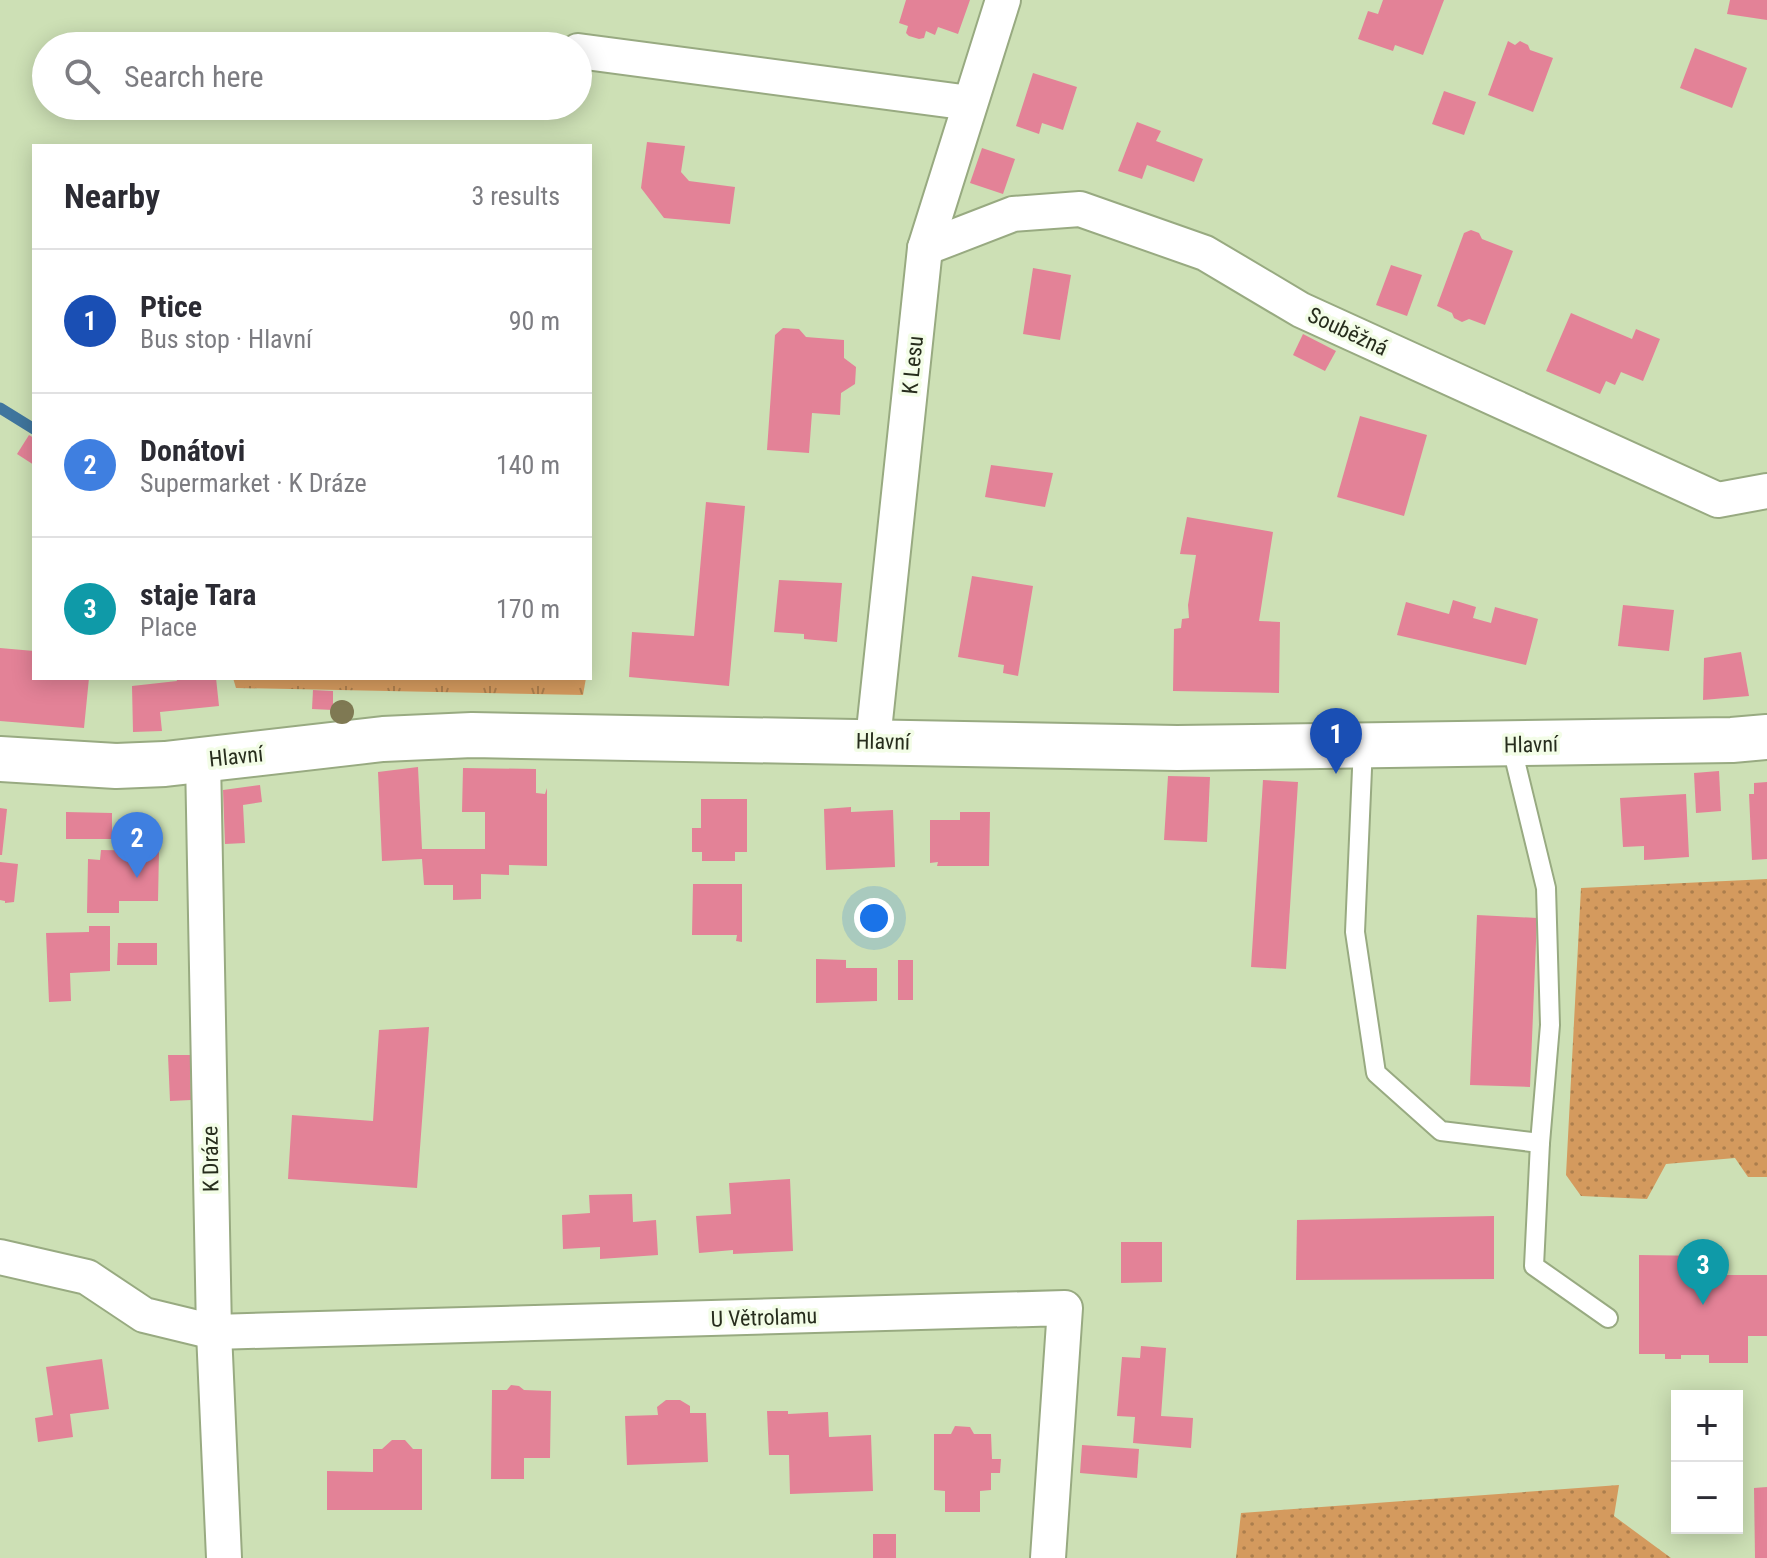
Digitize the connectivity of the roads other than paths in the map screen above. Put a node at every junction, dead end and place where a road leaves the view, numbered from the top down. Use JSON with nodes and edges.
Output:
{"nodes":[{"id":1,"x":1003,"y":0,"type":"edge"},
{"id":2,"x":592,"y":53,"type":"edge"},
{"id":3,"x":970,"y":103,"type":"junction"},
{"id":4,"x":925,"y":248,"type":"junction"},
{"id":5,"x":1767,"y":491,"type":"edge"},
{"id":6,"x":1767,"y":737,"type":"edge"},
{"id":7,"x":873,"y":740,"type":"junction"},
{"id":8,"x":1511,"y":744,"type":"junction"},
{"id":9,"x":1363,"y":746,"type":"junction"},
{"id":10,"x":0,"y":759,"type":"edge"},
{"id":11,"x":203,"y":759,"type":"junction"},
{"id":12,"x":1540,"y":1143,"type":"junction"},
{"id":13,"x":0,"y":1257,"type":"edge"},
{"id":14,"x":1608,"y":1318,"type":"dead end"},
{"id":15,"x":214,"y":1332,"type":"junction"},
{"id":16,"x":224,"y":1558,"type":"edge"},
{"id":17,"x":1048,"y":1558,"type":"edge"}],
"edges":[{"from":1,"to":3,"type":"street","name":"K Lesu"},
{"from":2,"to":3,"type":"street"},
{"from":3,"to":4,"type":"street","name":"K Lesu"},
{"from":4,"to":5,"type":"street","name":"Souběžná"},
{"from":4,"to":7,"type":"street","name":"K Lesu"},
{"from":6,"to":8,"type":"main road","name":"Hlavní"},
{"from":7,"to":9,"type":"main road","name":"Hlavní"},
{"from":7,"to":11,"type":"main road","name":"Hlavní"},
{"from":8,"to":9,"type":"main road","name":"Hlavní"},
{"from":8,"to":12,"type":"lane"},
{"from":9,"to":12,"type":"lane"},
{"from":10,"to":11,"type":"main road","name":"Hlavní"},
{"from":11,"to":15,"type":"street","name":"K Dráze"},
{"from":12,"to":14,"type":"lane"},
{"from":13,"to":15,"type":"street"},
{"from":15,"to":16,"type":"street","name":"K Dráze"},
{"from":15,"to":17,"type":"street","name":"U Větrolamu"}]}
